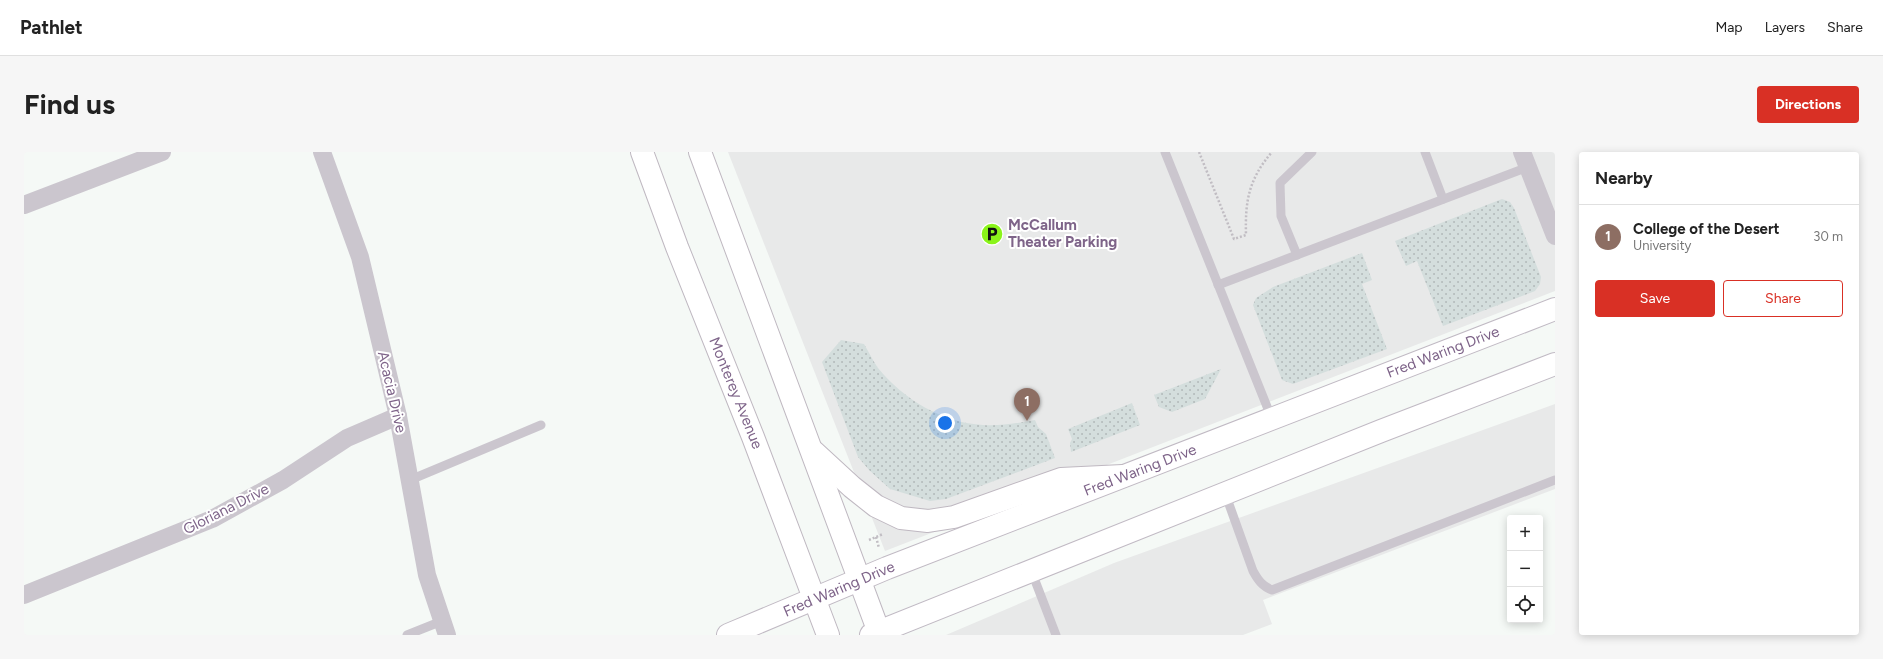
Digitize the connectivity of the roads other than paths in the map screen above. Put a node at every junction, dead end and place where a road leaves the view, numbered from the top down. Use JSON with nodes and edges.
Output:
{"nodes":[{"id":1,"x":162,"y":152,"type":"edge"},
{"id":2,"x":322,"y":152,"type":"edge"},
{"id":3,"x":642,"y":152,"type":"edge"},
{"id":4,"x":700,"y":152,"type":"edge"},
{"id":5,"x":1165,"y":152,"type":"edge"},
{"id":6,"x":1312,"y":152,"type":"edge"},
{"id":7,"x":1425,"y":152,"type":"edge"},
{"id":8,"x":1525,"y":159,"type":"edge"},
{"id":9,"x":1443,"y":199,"type":"junction"},
{"id":10,"x":24,"y":205,"type":"edge"},
{"id":11,"x":1555,"y":236,"type":"edge"},
{"id":12,"x":1297,"y":255,"type":"junction"},
{"id":13,"x":1218,"y":285,"type":"junction"},
{"id":14,"x":1555,"y":309,"type":"edge"},
{"id":15,"x":1554,"y":369,"type":"edge"},
{"id":16,"x":398,"y":416,"type":"junction"},
{"id":17,"x":1272,"y":419,"type":"junction"},
{"id":18,"x":541,"y":425,"type":"dead end"},
{"id":19,"x":811,"y":450,"type":"junction"},
{"id":20,"x":1123,"y":476,"type":"junction"},
{"id":21,"x":410,"y":480,"type":"junction"},
{"id":22,"x":1555,"y":480,"type":"edge"},
{"id":23,"x":1225,"y":493,"type":"junction"},
{"id":24,"x":1031,"y":570,"type":"junction"},
{"id":25,"x":859,"y":580,"type":"junction"},
{"id":26,"x":24,"y":595,"type":"edge"},
{"id":27,"x":814,"y":598,"type":"junction"},
{"id":28,"x":445,"y":628,"type":"edge"},
{"id":29,"x":876,"y":634,"type":"edge"},
{"id":30,"x":407,"y":635,"type":"edge"},
{"id":31,"x":728,"y":635,"type":"edge"},
{"id":32,"x":828,"y":635,"type":"edge"},
{"id":33,"x":1056,"y":635,"type":"edge"}],
"edges":[{"from":1,"to":10,"type":"street"},
{"from":2,"to":16,"type":"street","name":"Acacia Drive"},
{"from":3,"to":27,"type":"main road","name":"Monterey Avenue"},
{"from":4,"to":19,"type":"main road"},
{"from":5,"to":13,"type":"lane"},
{"from":6,"to":12,"type":"lane"},
{"from":7,"to":9,"type":"lane"},
{"from":8,"to":9,"type":"lane"},
{"from":8,"to":11,"type":"street"},
{"from":9,"to":12,"type":"lane"},
{"from":12,"to":13,"type":"lane"},
{"from":13,"to":17,"type":"lane"},
{"from":14,"to":17,"type":"main road","name":"Fred Waring Drive"},
{"from":15,"to":23,"type":"main road"},
{"from":16,"to":21,"type":"street","name":"Acacia Drive"},
{"from":16,"to":26,"type":"street","name":"Gloriana Drive"},
{"from":17,"to":20,"type":"main road","name":"Fred Waring Drive"},
{"from":18,"to":21,"type":"lane"},
{"from":19,"to":20,"type":"main road"},
{"from":19,"to":25,"type":"main road"},
{"from":20,"to":25,"type":"main road","name":"Fred Waring Drive"},
{"from":21,"to":28,"type":"street","name":"Acacia Drive"},
{"from":22,"to":23,"type":"lane"},
{"from":23,"to":24,"type":"main road"},
{"from":24,"to":29,"type":"main road"},
{"from":24,"to":33,"type":"lane"},
{"from":25,"to":27,"type":"main road","name":"Fred Waring Drive"},
{"from":25,"to":29,"type":"main road"},
{"from":27,"to":31,"type":"main road","name":"Fred Waring Drive"},
{"from":27,"to":32,"type":"main road","name":"Monterey Avenue"},
{"from":28,"to":30,"type":"lane"}]}
